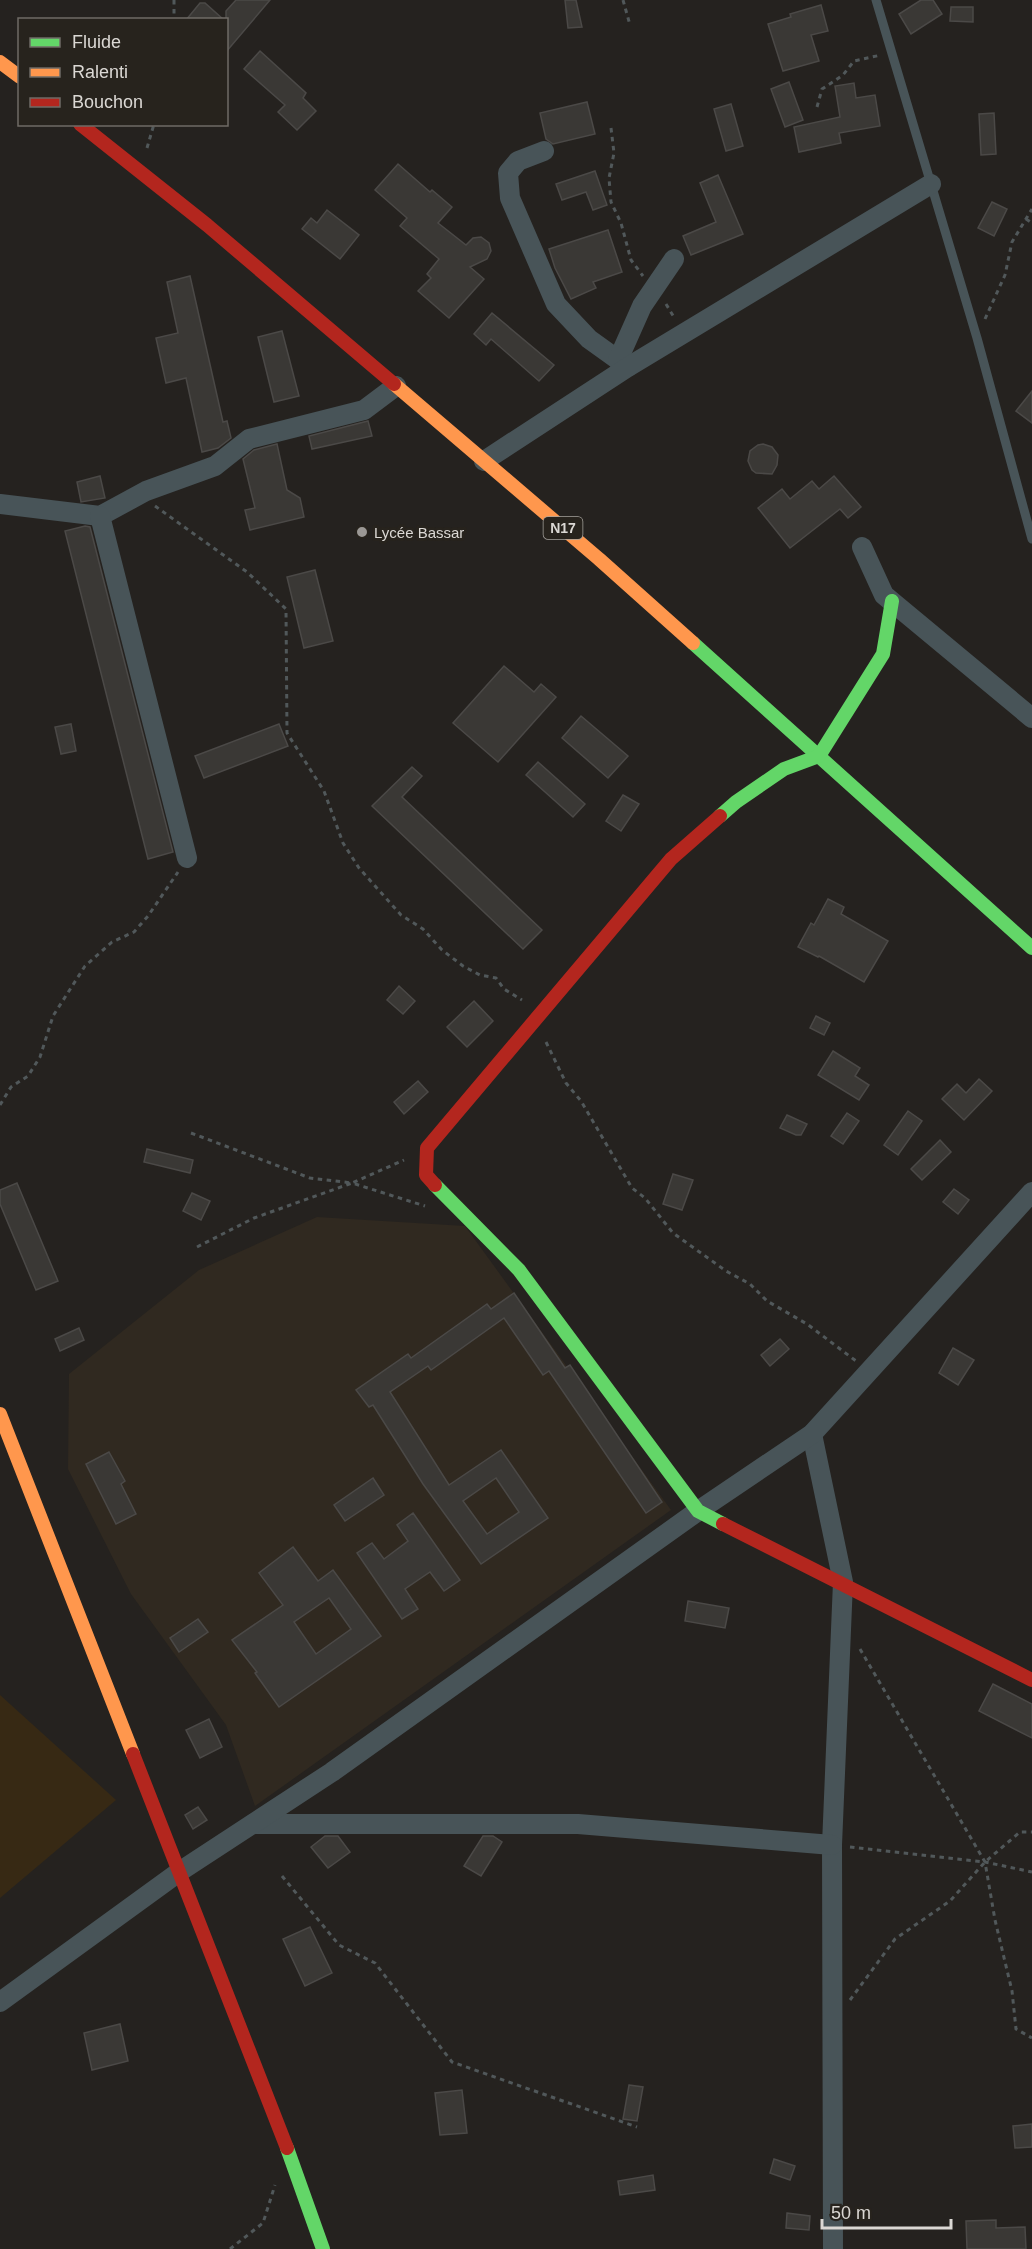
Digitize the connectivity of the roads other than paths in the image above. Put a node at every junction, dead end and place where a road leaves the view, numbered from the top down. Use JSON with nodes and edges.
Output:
{"nodes":[{"id":1,"x":876,"y":0,"type":"edge"},
{"id":2,"x":0,"y":62,"type":"edge"},
{"id":3,"x":18,"y":76,"type":"edge"},
{"id":4,"x":83,"y":126,"type":"edge"},
{"id":5,"x":544,"y":151,"type":"dead end"},
{"id":6,"x":931,"y":184,"type":"junction"},
{"id":7,"x":674,"y":259,"type":"dead end"},
{"id":8,"x":623,"y":364,"type":"junction"},
{"id":9,"x":396,"y":386,"type":"junction"},
{"id":10,"x":484,"y":461,"type":"junction"},
{"id":11,"x":0,"y":504,"type":"edge"},
{"id":12,"x":100,"y":516,"type":"junction"},
{"id":13,"x":1032,"y":539,"type":"edge"},
{"id":14,"x":862,"y":548,"type":"dead end"},
{"id":15,"x":892,"y":601,"type":"junction"},
{"id":16,"x":1032,"y":718,"type":"edge"},
{"id":17,"x":819,"y":756,"type":"junction"},
{"id":18,"x":187,"y":858,"type":"road end"},
{"id":19,"x":1032,"y":948,"type":"edge"},
{"id":20,"x":1032,"y":1192,"type":"edge"},
{"id":21,"x":0,"y":1414,"type":"edge"},
{"id":22,"x":812,"y":1434,"type":"junction"},
{"id":23,"x":698,"y":1511,"type":"junction"},
{"id":24,"x":843,"y":1582,"type":"junction"},
{"id":25,"x":1032,"y":1680,"type":"edge"},
{"id":26,"x":253,"y":1824,"type":"junction"},
{"id":27,"x":832,"y":1845,"type":"junction"},
{"id":28,"x":179,"y":1872,"type":"junction"},
{"id":29,"x":0,"y":2002,"type":"edge"},
{"id":30,"x":323,"y":2249,"type":"edge"},
{"id":31,"x":833,"y":2249,"type":"edge"}],
"edges":[{"from":1,"to":6,"type":"lane"},
{"from":2,"to":3,"type":"street"},
{"from":4,"to":9,"type":"street","number":"N17"},
{"from":5,"to":8,"type":"street"},
{"from":6,"to":8,"type":"street"},
{"from":6,"to":13,"type":"lane"},
{"from":7,"to":8,"type":"street"},
{"from":8,"to":10,"type":"street"},
{"from":9,"to":10,"type":"street","number":"N17"},
{"from":9,"to":12,"type":"street"},
{"from":10,"to":17,"type":"street","number":"N17"},
{"from":11,"to":12,"type":"street"},
{"from":12,"to":18,"type":"street"},
{"from":14,"to":15,"type":"street"},
{"from":15,"to":16,"type":"street"},
{"from":15,"to":17,"type":"street"},
{"from":17,"to":19,"type":"street","number":"N17"},
{"from":17,"to":23,"type":"street"},
{"from":20,"to":22,"type":"street"},
{"from":21,"to":28,"type":"street"},
{"from":22,"to":23,"type":"street"},
{"from":22,"to":24,"type":"street"},
{"from":23,"to":24,"type":"street"},
{"from":23,"to":26,"type":"street"},
{"from":24,"to":25,"type":"street"},
{"from":24,"to":27,"type":"street"},
{"from":26,"to":27,"type":"street"},
{"from":26,"to":28,"type":"street"},
{"from":27,"to":31,"type":"street"},
{"from":28,"to":29,"type":"street"},
{"from":28,"to":30,"type":"street"}]}
